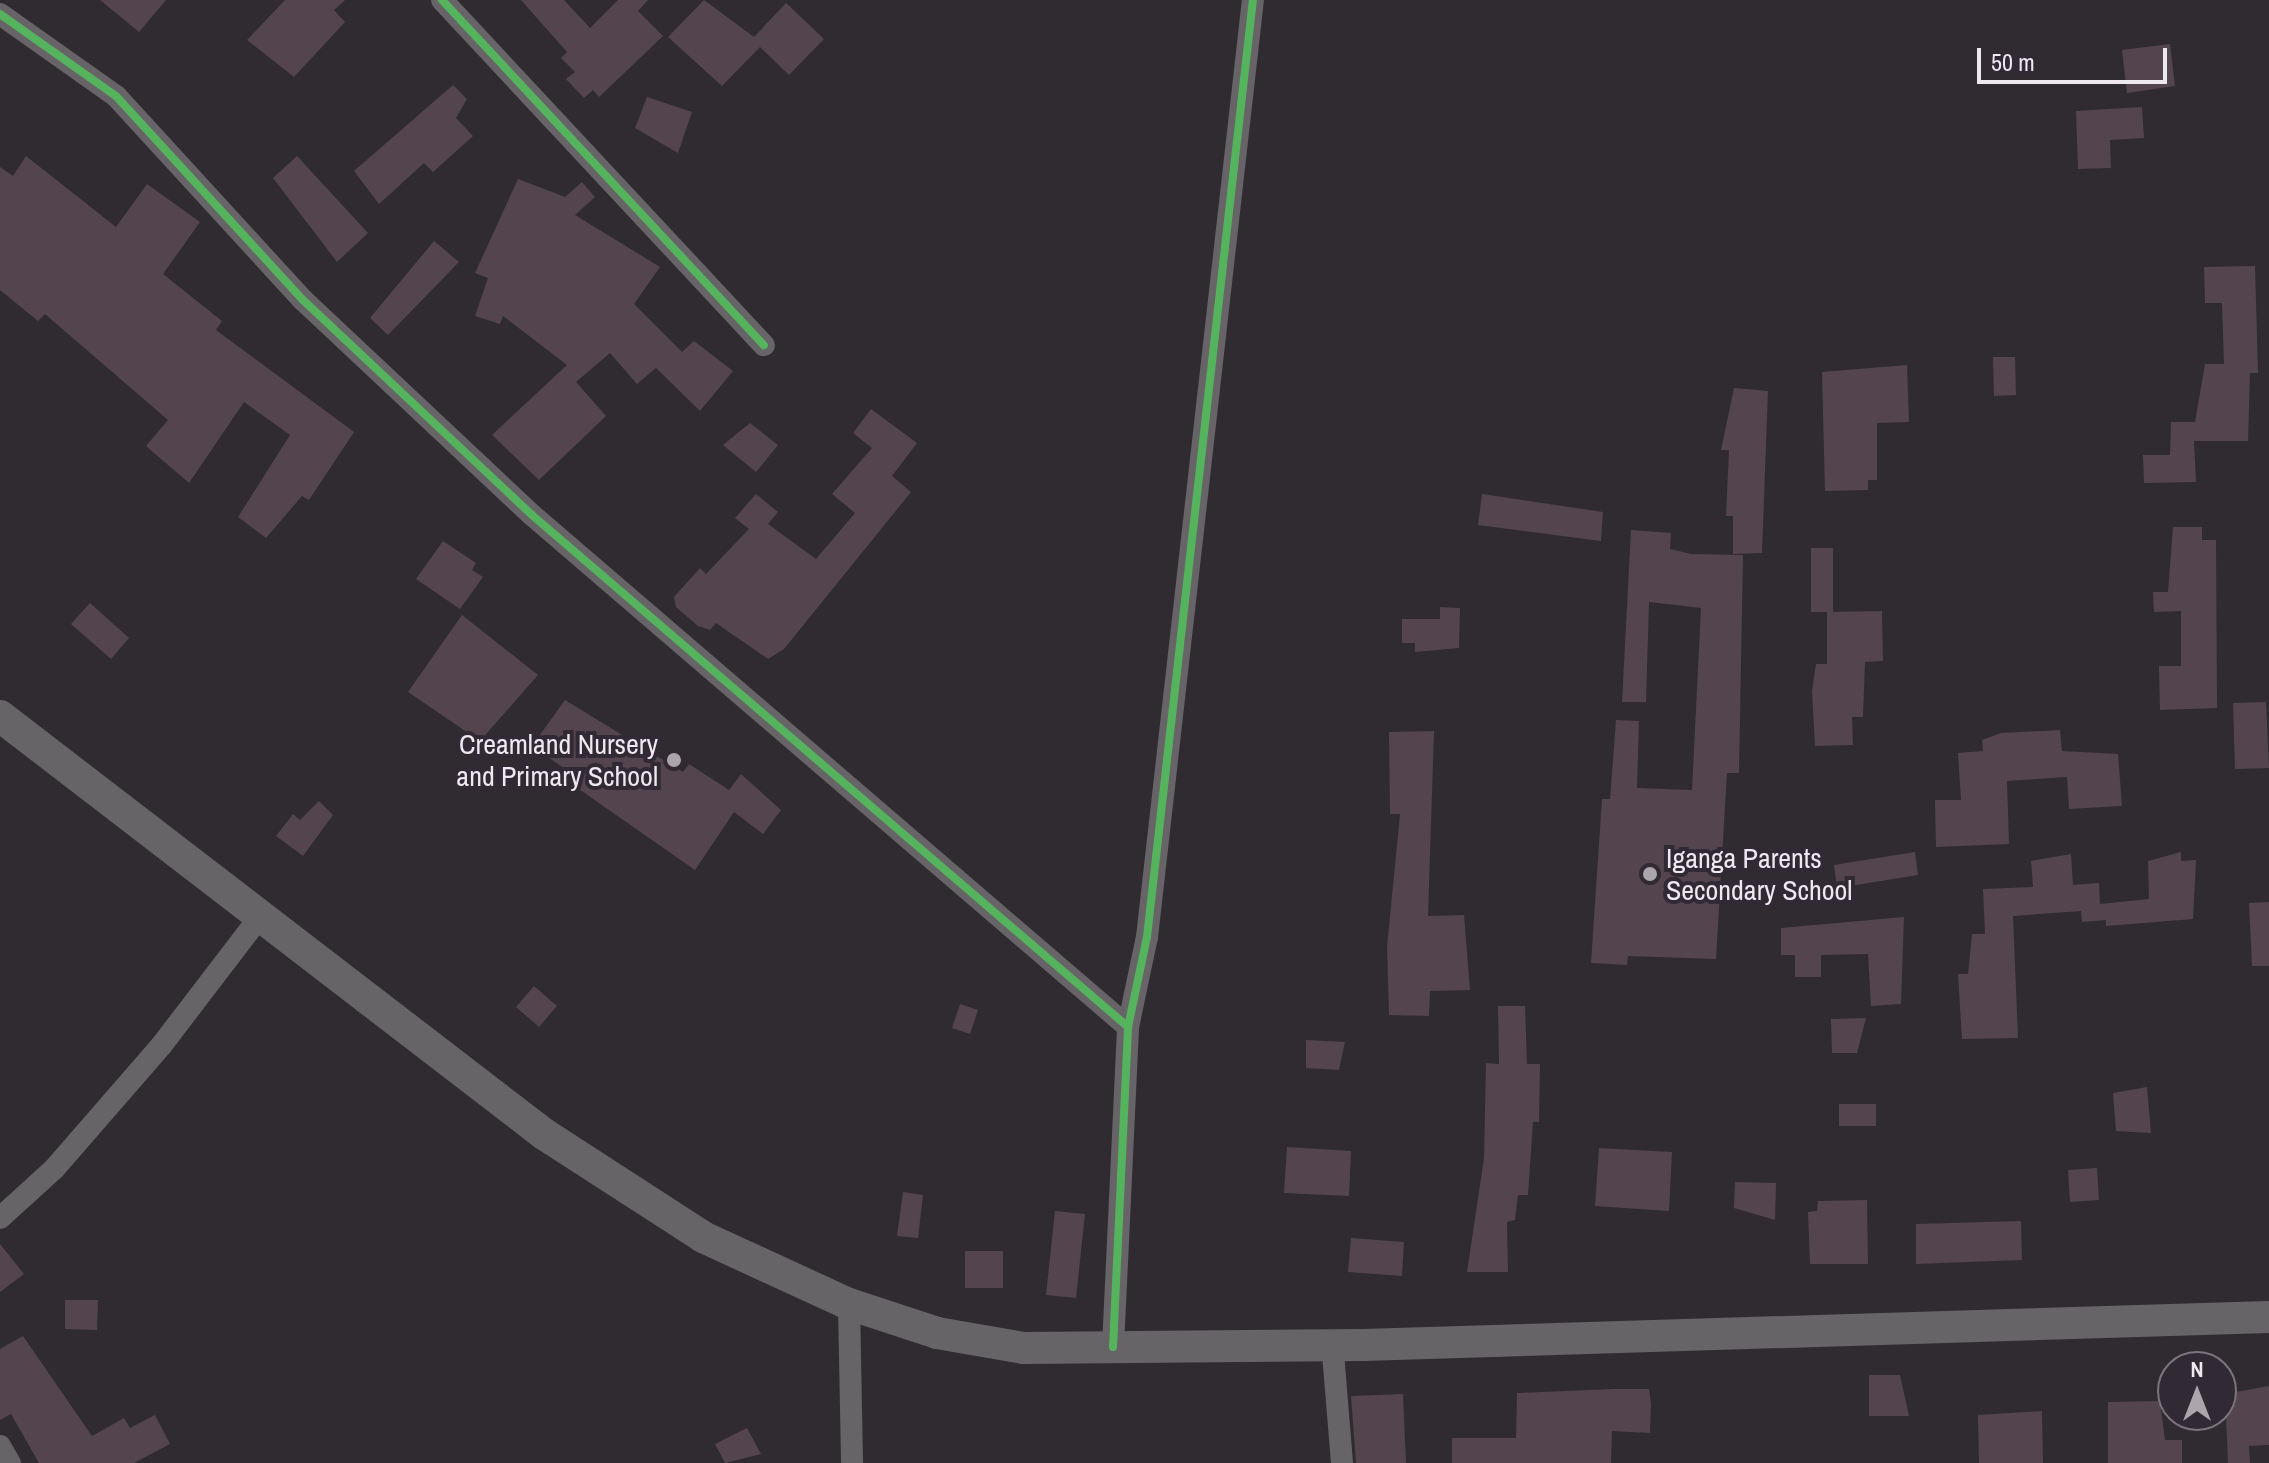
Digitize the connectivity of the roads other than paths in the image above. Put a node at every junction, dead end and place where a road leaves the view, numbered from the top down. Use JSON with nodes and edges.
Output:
{"nodes":[{"id":1,"x":442,"y":0,"type":"edge"},
{"id":2,"x":1253,"y":0,"type":"edge"},
{"id":3,"x":0,"y":14,"type":"edge"},
{"id":4,"x":764,"y":345,"type":"dead end"},
{"id":5,"x":0,"y":716,"type":"edge"},
{"id":6,"x":259,"y":918,"type":"junction"},
{"id":7,"x":1128,"y":1027,"type":"junction"},
{"id":8,"x":0,"y":1218,"type":"edge"},
{"id":9,"x":849,"y":1304,"type":"junction"},
{"id":10,"x":2269,"y":1317,"type":"edge"},
{"id":11,"x":1332,"y":1341,"type":"junction"},
{"id":12,"x":1113,"y":1347,"type":"junction"},
{"id":13,"x":0,"y":1446,"type":"edge"},
{"id":14,"x":10,"y":1463,"type":"edge"},
{"id":15,"x":852,"y":1463,"type":"edge"},
{"id":16,"x":1342,"y":1463,"type":"edge"}],
"edges":[{"from":1,"to":4,"type":"street"},
{"from":2,"to":7,"type":"street"},
{"from":3,"to":7,"type":"street"},
{"from":5,"to":6,"type":"main road"},
{"from":6,"to":8,"type":"street"},
{"from":6,"to":9,"type":"main road"},
{"from":7,"to":12,"type":"street"},
{"from":9,"to":12,"type":"main road"},
{"from":9,"to":15,"type":"street"},
{"from":10,"to":11,"type":"main road"},
{"from":11,"to":12,"type":"main road"},
{"from":11,"to":16,"type":"street"},
{"from":13,"to":14,"type":"street"}]}
